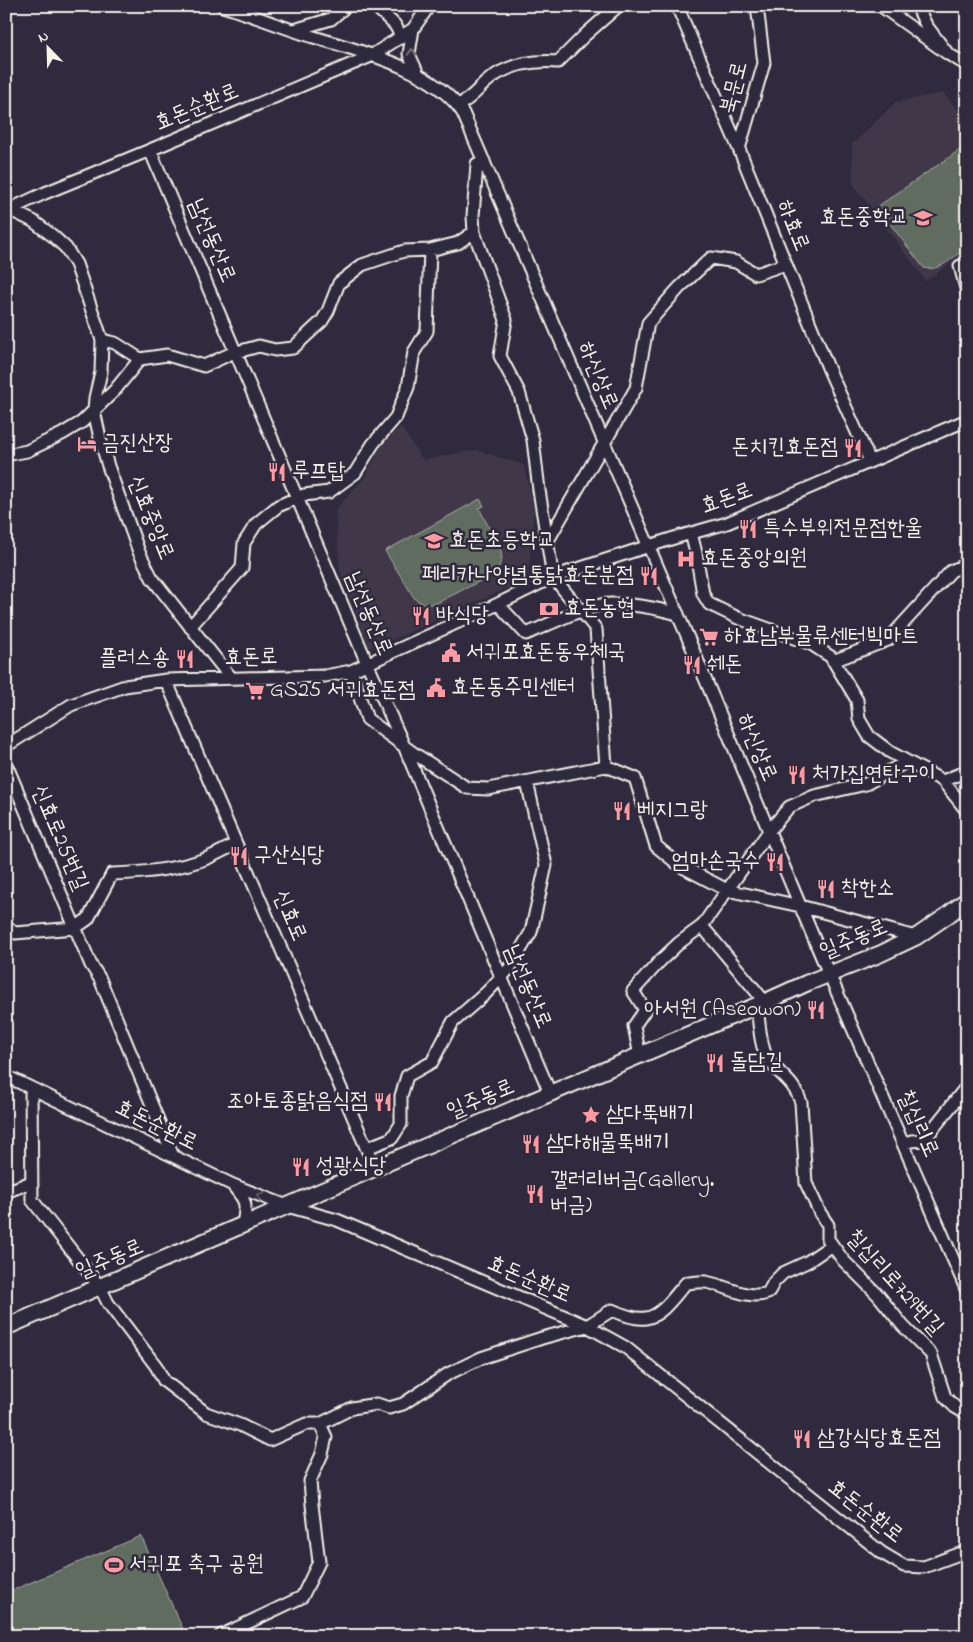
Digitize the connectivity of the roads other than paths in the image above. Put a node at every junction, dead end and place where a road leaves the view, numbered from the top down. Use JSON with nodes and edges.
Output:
{"nodes":[{"id":1,"x":223,"y":6,"type":"edge"},
{"id":2,"x":346,"y":6,"type":"edge"},
{"id":3,"x":375,"y":6,"type":"edge"},
{"id":4,"x":430,"y":6,"type":"edge"},
{"id":5,"x":618,"y":6,"type":"edge"},
{"id":6,"x":677,"y":6,"type":"edge"},
{"id":7,"x":757,"y":6,"type":"edge"},
{"id":8,"x":880,"y":6,"type":"edge"},
{"id":9,"x":916,"y":6,"type":"edge"},
{"id":10,"x":413,"y":29,"type":"junction"},
{"id":11,"x":294,"y":30,"type":"junction"},
{"id":12,"x":402,"y":38,"type":"junction"},
{"id":13,"x":948,"y":54,"type":"junction"},
{"id":14,"x":371,"y":56,"type":"junction"},
{"id":15,"x":967,"y":65,"type":"edge"},
{"id":16,"x":418,"y":74,"type":"junction"},
{"id":17,"x":458,"y":105,"type":"junction"},
{"id":18,"x":739,"y":149,"type":"junction"},
{"id":19,"x":150,"y":150,"type":"junction"},
{"id":20,"x":484,"y":161,"type":"junction"},
{"id":21,"x":8,"y":209,"type":"edge"},
{"id":22,"x":474,"y":232,"type":"junction"},
{"id":23,"x":430,"y":250,"type":"junction"},
{"id":24,"x":786,"y":264,"type":"junction"},
{"id":25,"x":960,"y":266,"type":"dead end"},
{"id":26,"x":967,"y":292,"type":"edge"},
{"id":27,"x":102,"y":340,"type":"junction"},
{"id":28,"x":237,"y":352,"type":"junction"},
{"id":29,"x":140,"y":359,"type":"junction"},
{"id":30,"x":94,"y":411,"type":"junction"},
{"id":31,"x":967,"y":420,"type":"edge"},
{"id":32,"x":604,"y":443,"type":"junction"},
{"id":33,"x":6,"y":455,"type":"edge"},
{"id":34,"x":870,"y":461,"type":"junction"},
{"id":35,"x":298,"y":497,"type":"junction"},
{"id":36,"x":691,"y":533,"type":"junction"},
{"id":37,"x":547,"y":542,"type":"junction"},
{"id":38,"x":648,"y":546,"type":"junction"},
{"id":39,"x":967,"y":564,"type":"edge"},
{"id":40,"x":553,"y":577,"type":"junction"},
{"id":41,"x":498,"y":604,"type":"junction"},
{"id":42,"x":582,"y":611,"type":"junction"},
{"id":43,"x":678,"y":614,"type":"junction"},
{"id":44,"x":190,"y":627,"type":"junction"},
{"id":45,"x":833,"y":661,"type":"junction"},
{"id":46,"x":367,"y":663,"type":"junction"},
{"id":47,"x":351,"y":671,"type":"junction"},
{"id":48,"x":231,"y":678,"type":"junction"},
{"id":49,"x":166,"y":680,"type":"junction"},
{"id":50,"x":6,"y":746,"type":"edge"},
{"id":51,"x":404,"y":746,"type":"junction"},
{"id":52,"x":906,"y":762,"type":"junction"},
{"id":53,"x":6,"y":764,"type":"edge"},
{"id":54,"x":606,"y":766,"type":"junction"},
{"id":55,"x":967,"y":771,"type":"edge"},
{"id":56,"x":943,"y":781,"type":"junction"},
{"id":57,"x":527,"y":782,"type":"junction"},
{"id":58,"x":967,"y":811,"type":"edge"},
{"id":59,"x":769,"y":831,"type":"junction"},
{"id":60,"x":236,"y":844,"type":"junction"},
{"id":61,"x":727,"y":890,"type":"junction"},
{"id":62,"x":967,"y":900,"type":"edge"},
{"id":63,"x":800,"y":906,"type":"junction"},
{"id":64,"x":6,"y":926,"type":"edge"},
{"id":65,"x":702,"y":926,"type":"junction"},
{"id":66,"x":75,"y":928,"type":"junction"},
{"id":67,"x":916,"y":937,"type":"junction"},
{"id":68,"x":829,"y":974,"type":"junction"},
{"id":69,"x":500,"y":977,"type":"junction"},
{"id":70,"x":761,"y":1004,"type":"junction"},
{"id":71,"x":640,"y":1056,"type":"junction"},
{"id":72,"x":6,"y":1076,"type":"edge"},
{"id":73,"x":967,"y":1086,"type":"edge"},
{"id":74,"x":30,"y":1088,"type":"junction"},
{"id":75,"x":550,"y":1093,"type":"junction"},
{"id":76,"x":904,"y":1144,"type":"junction"},
{"id":77,"x":367,"y":1148,"type":"junction"},
{"id":78,"x":173,"y":1156,"type":"junction"},
{"id":79,"x":375,"y":1168,"type":"junction"},
{"id":80,"x":31,"y":1182,"type":"junction"},
{"id":81,"x":233,"y":1185,"type":"junction"},
{"id":82,"x":6,"y":1192,"type":"edge"},
{"id":83,"x":287,"y":1206,"type":"junction"},
{"id":84,"x":243,"y":1225,"type":"junction"},
{"id":85,"x":832,"y":1245,"type":"junction"},
{"id":86,"x":100,"y":1287,"type":"junction"},
{"id":87,"x":967,"y":1292,"type":"edge"},
{"id":88,"x":588,"y":1326,"type":"junction"},
{"id":89,"x":6,"y":1328,"type":"edge"},
{"id":90,"x":967,"y":1414,"type":"edge"},
{"id":91,"x":320,"y":1424,"type":"junction"},
{"id":92,"x":967,"y":1551,"type":"edge"},
{"id":93,"x":220,"y":1636,"type":"edge"}],
"edges":[{"from":1,"to":11,"type":"street","name":"하신상로"},
{"from":2,"to":11,"type":"street"},
{"from":3,"to":12,"type":"street"},
{"from":4,"to":10,"type":"street","name":"효돈순환로"},
{"from":5,"to":17,"type":"street"},
{"from":6,"to":18,"type":"street","name":"하효로"},
{"from":7,"to":18,"type":"street","name":"북문로"},
{"from":8,"to":13,"type":"street"},
{"from":9,"to":13,"type":"street"},
{"from":10,"to":12,"type":"street","name":"효돈순환로"},
{"from":16,"to":10,"type":"street","one_way":true},
{"from":11,"to":14,"type":"street","name":"하신상로"},
{"from":12,"to":14,"type":"street","name":"효돈순환로"},
{"from":13,"to":15,"type":"street"},
{"from":14,"to":16,"type":"street","name":"하신상로"},
{"from":14,"to":19,"type":"street","name":"효돈순환로"},
{"from":16,"to":17,"type":"street","name":"하신상로"},
{"from":17,"to":20,"type":"street","name":"하신상로"},
{"from":18,"to":24,"type":"street","name":"하효로"},
{"from":19,"to":21,"type":"street","name":"효돈순환로"},
{"from":19,"to":28,"type":"street","name":"남선동산로"},
{"from":20,"to":22,"type":"street"},
{"from":20,"to":32,"type":"street","name":"하신상로"},
{"from":21,"to":27,"type":"street","name":"신효중앙로"},
{"from":22,"to":23,"type":"street"},
{"from":22,"to":37,"type":"street"},
{"from":23,"to":28,"type":"street"},
{"from":23,"to":35,"type":"street"},
{"from":24,"to":32,"type":"street"},
{"from":24,"to":34,"type":"street","name":"하효로"},
{"from":25,"to":26,"type":"street"},
{"from":27,"to":29,"type":"street"},
{"from":27,"to":30,"type":"street","name":"신효중앙로"},
{"from":28,"to":29,"type":"street"},
{"from":28,"to":35,"type":"street","name":"남선동산로"},
{"from":29,"to":30,"type":"street"},
{"from":30,"to":33,"type":"street"},
{"from":30,"to":44,"type":"street","name":"신효중앙로"},
{"from":31,"to":34,"type":"street","name":"효돈로"},
{"from":32,"to":37,"type":"street"},
{"from":32,"to":38,"type":"street","name":"하신상로"},
{"from":34,"to":36,"type":"street","name":"효돈로"},
{"from":35,"to":44,"type":"street"},
{"from":35,"to":46,"type":"street","name":"남선동산로"},
{"from":36,"to":38,"type":"street","name":"효돈로"},
{"from":36,"to":45,"type":"street"},
{"from":37,"to":40,"type":"street"},
{"from":38,"to":40,"type":"street","name":"효돈로"},
{"from":38,"to":43,"type":"street","name":"하신상로"},
{"from":39,"to":45,"type":"street"},
{"from":40,"to":41,"type":"street","name":"효돈로"},
{"from":40,"to":42,"type":"street"},
{"from":41,"to":42,"type":"street"},
{"from":41,"to":46,"type":"street","name":"효돈로"},
{"from":42,"to":43,"type":"street"},
{"from":42,"to":54,"type":"street"},
{"from":43,"to":59,"type":"street","name":"하신상로"},
{"from":44,"to":48,"type":"street","name":"신효중앙로"},
{"from":45,"to":52,"type":"street"},
{"from":46,"to":47,"type":"street","name":"효돈로"},
{"from":46,"to":51,"type":"street","name":"남선동산로"},
{"from":47,"to":48,"type":"street","name":"효돈로"},
{"from":47,"to":51,"type":"street"},
{"from":48,"to":49,"type":"street","name":"효돈로"},
{"from":49,"to":50,"type":"street","name":"효돈로"},
{"from":49,"to":60,"type":"street","name":"신효로"},
{"from":51,"to":57,"type":"street"},
{"from":51,"to":69,"type":"street","name":"남선동산로"},
{"from":52,"to":56,"type":"street"},
{"from":52,"to":59,"type":"street","name":"하신상로"},
{"from":53,"to":66,"type":"street","name":"신효로25번길"},
{"from":54,"to":57,"type":"street"},
{"from":54,"to":61,"type":"street"},
{"from":55,"to":56,"type":"street"},
{"from":56,"to":58,"type":"street"},
{"from":57,"to":69,"type":"street"},
{"from":59,"to":61,"type":"street"},
{"from":59,"to":63,"type":"street","name":"하신상로"},
{"from":60,"to":66,"type":"street","name":"신효로25번길"},
{"from":60,"to":77,"type":"street","name":"신효로"},
{"from":61,"to":63,"type":"street"},
{"from":61,"to":65,"type":"street"},
{"from":62,"to":67,"type":"main road","name":"일주동로"},
{"from":63,"to":67,"type":"street"},
{"from":63,"to":68,"type":"street","name":"하신상로"},
{"from":64,"to":66,"type":"street","name":"신효로25번길"},
{"from":65,"to":70,"type":"street"},
{"from":65,"to":71,"type":"street"},
{"from":66,"to":78,"type":"street"},
{"from":67,"to":68,"type":"main road","name":"일주동로"},
{"from":68,"to":70,"type":"main road","name":"일주동로"},
{"from":68,"to":76,"type":"street","name":"칠십리로"},
{"from":69,"to":75,"type":"street","name":"남선동산로"},
{"from":69,"to":77,"type":"street"},
{"from":70,"to":71,"type":"main road","name":"일주동로"},
{"from":70,"to":85,"type":"street","name":"칠십리로729번길"},
{"from":71,"to":75,"type":"main road","name":"일주동로"},
{"from":72,"to":74,"type":"street","name":"효돈순환로"},
{"from":73,"to":76,"type":"street"},
{"from":74,"to":78,"type":"street","name":"효돈순환로"},
{"from":74,"to":80,"type":"street"},
{"from":75,"to":79,"type":"main road","name":"일주동로"},
{"from":76,"to":87,"type":"street","name":"칠십리로"},
{"from":77,"to":79,"type":"street","name":"신효로"},
{"from":78,"to":81,"type":"street","name":"효돈순환로"},
{"from":79,"to":83,"type":"main road","name":"일주동로"},
{"from":80,"to":82,"type":"street"},
{"from":80,"to":86,"type":"street"},
{"from":83,"to":81,"type":"street","name":"효돈순환로","one_way":true},
{"from":81,"to":84,"type":"street"},
{"from":83,"to":84,"type":"main road","name":"일주동로"},
{"from":83,"to":88,"type":"street","name":"효돈순환로"},
{"from":84,"to":86,"type":"main road","name":"일주동로"},
{"from":85,"to":88,"type":"street"},
{"from":85,"to":90,"type":"street","name":"칠십리로729번길"},
{"from":86,"to":89,"type":"main road","name":"일주동로"},
{"from":86,"to":91,"type":"street"},
{"from":88,"to":91,"type":"street"},
{"from":88,"to":92,"type":"street","name":"효돈순환로"},
{"from":91,"to":93,"type":"street"}]}
